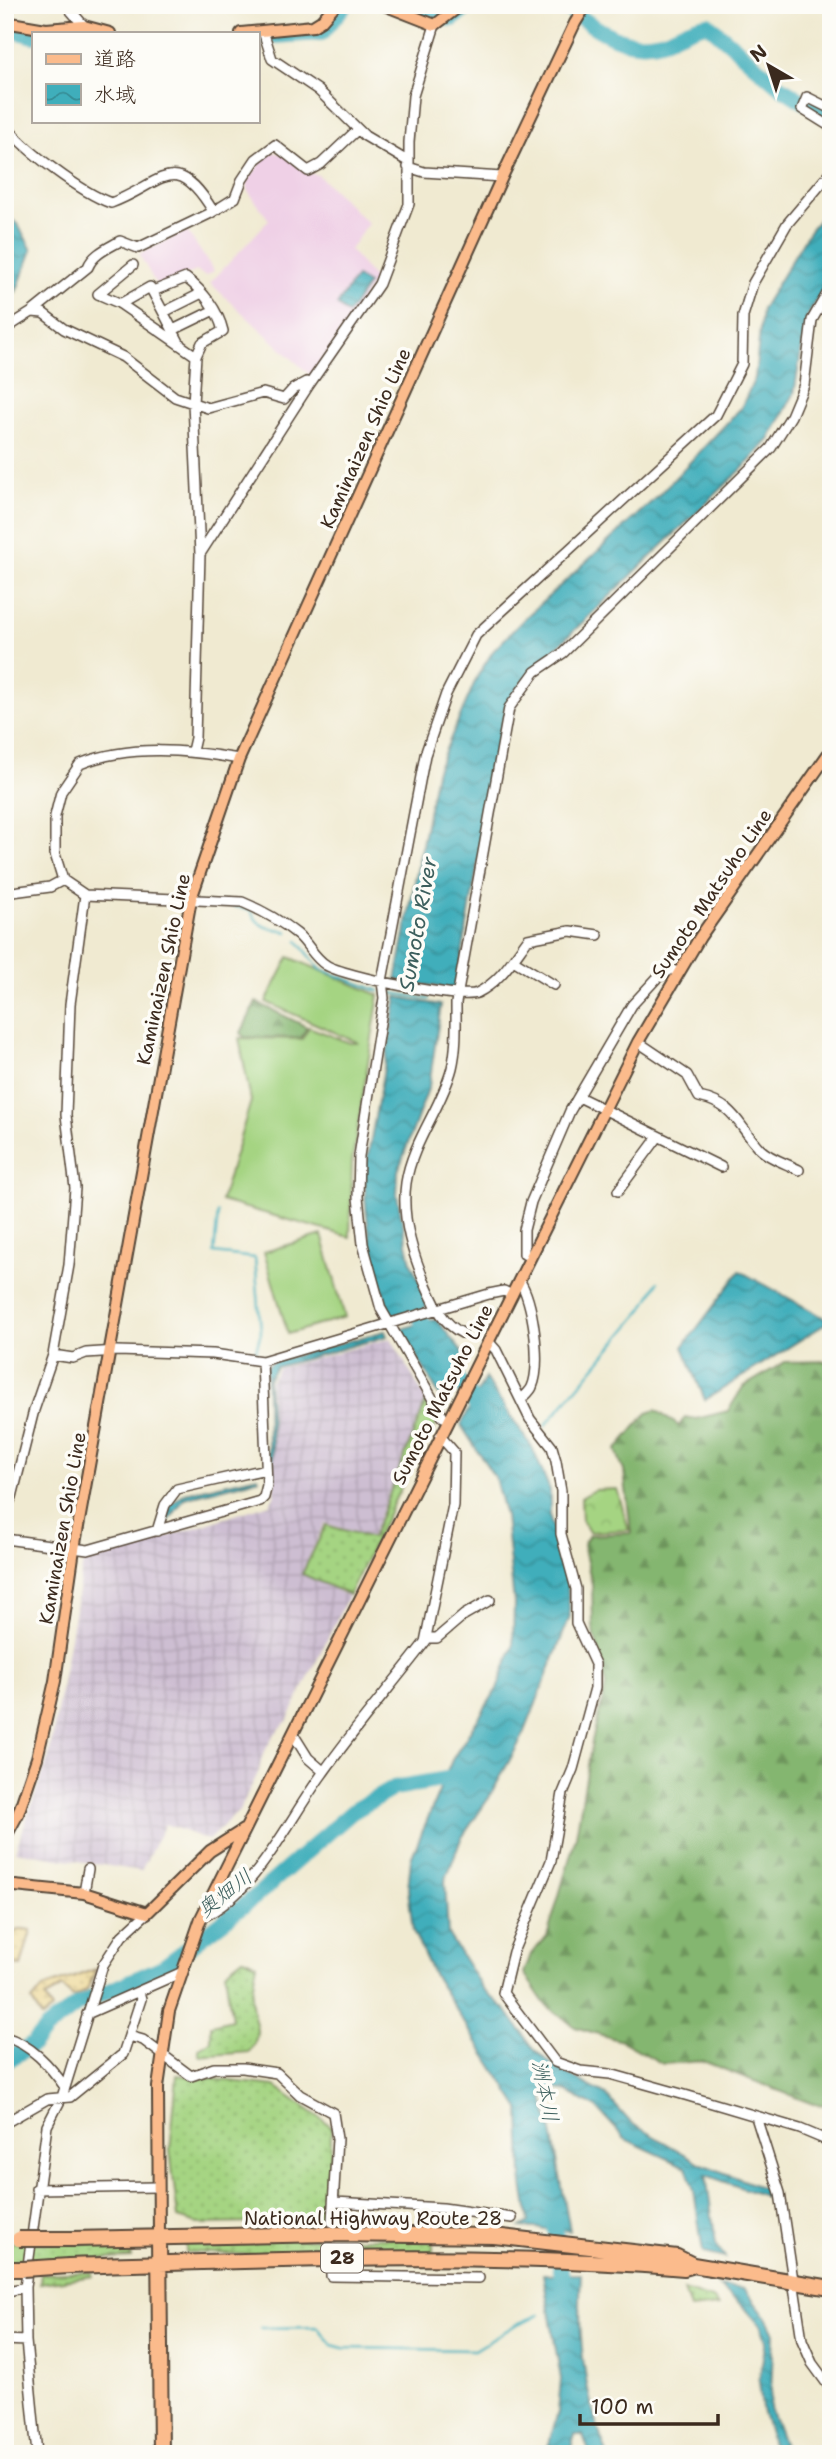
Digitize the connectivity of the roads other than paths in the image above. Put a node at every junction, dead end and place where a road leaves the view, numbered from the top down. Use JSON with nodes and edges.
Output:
{"nodes":[{"id":1,"x":66,"y":5,"type":"edge"},
{"id":2,"x":335,"y":5,"type":"edge"},
{"id":3,"x":384,"y":5,"type":"edge"},
{"id":4,"x":461,"y":5,"type":"edge"},
{"id":5,"x":584,"y":9,"type":"edge"},
{"id":6,"x":438,"y":21,"type":"junction"},
{"id":7,"x":5,"y":22,"type":"edge"},
{"id":8,"x":84,"y":26,"type":"junction"},
{"id":9,"x":106,"y":32,"type":"edge"},
{"id":10,"x":259,"y":34,"type":"edge"},
{"id":11,"x":263,"y":34,"type":"junction"},
{"id":12,"x":831,"y":109,"type":"edge"},
{"id":13,"x":5,"y":124,"type":"edge"},
{"id":14,"x":831,"y":127,"type":"edge"},
{"id":15,"x":358,"y":129,"type":"junction"},
{"id":16,"x":409,"y":165,"type":"junction"},
{"id":17,"x":831,"y":172,"type":"edge"},
{"id":18,"x":502,"y":177,"type":"junction"},
{"id":19,"x":214,"y":211,"type":"junction"},
{"id":20,"x":133,"y":265,"type":"dead end"},
{"id":21,"x":831,"y":287,"type":"edge"},
{"id":22,"x":153,"y":291,"type":"junction"},
{"id":23,"x":202,"y":293,"type":"junction"},
{"id":24,"x":120,"y":304,"type":"junction"},
{"id":25,"x":214,"y":310,"type":"junction"},
{"id":26,"x":32,"y":312,"type":"junction"},
{"id":27,"x":164,"y":312,"type":"junction"},
{"id":28,"x":5,"y":329,"type":"edge"},
{"id":29,"x":173,"y":330,"type":"junction"},
{"id":30,"x":181,"y":346,"type":"junction"},
{"id":31,"x":196,"y":356,"type":"junction"},
{"id":32,"x":309,"y":385,"type":"junction"},
{"id":33,"x":193,"y":403,"type":"junction"},
{"id":34,"x":200,"y":554,"type":"junction"},
{"id":35,"x":831,"y":750,"type":"edge"},
{"id":36,"x":192,"y":751,"type":"junction"},
{"id":37,"x":239,"y":759,"type":"junction"},
{"id":38,"x":63,"y":880,"type":"junction"},
{"id":39,"x":5,"y":893,"type":"edge"},
{"id":40,"x":85,"y":895,"type":"junction"},
{"id":41,"x":191,"y":899,"type":"junction"},
{"id":42,"x":598,"y":935,"type":"dead end"},
{"id":43,"x":513,"y":960,"type":"junction"},
{"id":44,"x":677,"y":972,"type":"junction"},
{"id":45,"x":386,"y":984,"type":"junction"},
{"id":46,"x":554,"y":985,"type":"dead end"},
{"id":47,"x":457,"y":994,"type":"junction"},
{"id":48,"x":638,"y":1042,"type":"junction"},
{"id":49,"x":579,"y":1097,"type":"junction"},
{"id":50,"x":604,"y":1109,"type":"junction"},
{"id":51,"x":658,"y":1138,"type":"junction"},
{"id":52,"x":722,"y":1167,"type":"dead end"},
{"id":53,"x":800,"y":1170,"type":"dead end"},
{"id":54,"x":618,"y":1191,"type":"dead end"},
{"id":55,"x":530,"y":1257,"type":"junction"},
{"id":56,"x":519,"y":1280,"type":"junction"},
{"id":57,"x":512,"y":1295,"type":"junction"},
{"id":58,"x":438,"y":1312,"type":"junction"},
{"id":59,"x":391,"y":1325,"type":"junction"},
{"id":60,"x":462,"y":1333,"type":"dead end"},
{"id":61,"x":486,"y":1346,"type":"junction"},
{"id":62,"x":110,"y":1354,"type":"junction"},
{"id":63,"x":53,"y":1355,"type":"junction"},
{"id":64,"x":262,"y":1361,"type":"junction"},
{"id":65,"x":521,"y":1400,"type":"junction"},
{"id":66,"x":446,"y":1418,"type":"junction"},
{"id":67,"x":440,"y":1436,"type":"junction"},
{"id":68,"x":266,"y":1469,"type":"junction"},
{"id":69,"x":5,"y":1510,"type":"edge"},
{"id":70,"x":157,"y":1531,"type":"junction"},
{"id":71,"x":5,"y":1539,"type":"edge"},
{"id":72,"x":75,"y":1549,"type":"junction"},
{"id":73,"x":490,"y":1600,"type":"dead end"},
{"id":74,"x":425,"y":1642,"type":"junction"},
{"id":75,"x":293,"y":1734,"type":"junction"},
{"id":76,"x":324,"y":1771,"type":"junction"},
{"id":77,"x":243,"y":1830,"type":"junction"},
{"id":78,"x":5,"y":1838,"type":"edge"},
{"id":79,"x":88,"y":1869,"type":"dead end"},
{"id":80,"x":5,"y":1885,"type":"edge"},
{"id":81,"x":84,"y":1893,"type":"junction"},
{"id":82,"x":147,"y":1913,"type":"junction"},
{"id":83,"x":201,"y":1918,"type":"junction"},
{"id":84,"x":182,"y":1970,"type":"junction"},
{"id":85,"x":139,"y":1992,"type":"junction"},
{"id":86,"x":88,"y":2012,"type":"junction"},
{"id":87,"x":129,"y":2036,"type":"junction"},
{"id":88,"x":5,"y":2037,"type":"edge"},
{"id":89,"x":163,"y":2055,"type":"junction"},
{"id":90,"x":65,"y":2087,"type":"junction"},
{"id":91,"x":62,"y":2097,"type":"junction"},
{"id":92,"x":756,"y":2117,"type":"junction"},
{"id":93,"x":5,"y":2123,"type":"edge"},
{"id":94,"x":831,"y":2142,"type":"edge"},
{"id":95,"x":157,"y":2187,"type":"junction"},
{"id":96,"x":36,"y":2189,"type":"junction"},
{"id":97,"x":334,"y":2202,"type":"junction"},
{"id":98,"x":512,"y":2218,"type":"dead end"},
{"id":99,"x":332,"y":2222,"type":"tunnel mouth"},
{"id":100,"x":159,"y":2237,"type":"junction"},
{"id":101,"x":12,"y":2239,"type":"edge"},
{"id":102,"x":159,"y":2262,"type":"junction"},
{"id":103,"x":693,"y":2265,"type":"junction"},
{"id":104,"x":5,"y":2269,"type":"edge"},
{"id":105,"x":331,"y":2270,"type":"dead end"},
{"id":106,"x":479,"y":2278,"type":"dead end"},
{"id":107,"x":794,"y":2284,"type":"junction"},
{"id":108,"x":25,"y":2287,"type":"junction"},
{"id":109,"x":831,"y":2288,"type":"edge"},
{"id":110,"x":5,"y":2292,"type":"edge"},
{"id":111,"x":5,"y":2340,"type":"edge"},
{"id":112,"x":26,"y":2341,"type":"junction"},
{"id":113,"x":831,"y":2389,"type":"edge"},
{"id":114,"x":37,"y":2454,"type":"edge"},
{"id":115,"x":161,"y":2454,"type":"edge"}],
"edges":[{"from":1,"to":8,"type":"street"},
{"from":2,"to":11,"type":"main road"},
{"from":3,"to":6,"type":"main road"},
{"from":4,"to":6,"type":"main road"},
{"from":5,"to":18,"type":"main road","name":"Kaminaizen Shio Line"},
{"from":6,"to":16,"type":"street"},
{"from":7,"to":8,"type":"main road"},
{"from":8,"to":9,"type":"main road"},
{"from":10,"to":11,"type":"main road"},
{"from":11,"to":15,"type":"street"},
{"from":12,"to":14,"type":"street"},
{"from":13,"to":19,"type":"street"},
{"from":15,"to":16,"type":"street"},
{"from":15,"to":19,"type":"street"},
{"from":16,"to":18,"type":"street"},
{"from":16,"to":32,"type":"street"},
{"from":17,"to":45,"type":"street"},
{"from":18,"to":37,"type":"main road","name":"Kaminaizen Shio Line"},
{"from":19,"to":26,"type":"street"},
{"from":20,"to":24,"type":"street"},
{"from":21,"to":47,"type":"street"},
{"from":22,"to":23,"type":"street"},
{"from":22,"to":24,"type":"street"},
{"from":22,"to":27,"type":"street"},
{"from":23,"to":25,"type":"street"},
{"from":23,"to":27,"type":"street"},
{"from":24,"to":30,"type":"street"},
{"from":25,"to":29,"type":"street"},
{"from":25,"to":31,"type":"street"},
{"from":26,"to":28,"type":"street"},
{"from":26,"to":33,"type":"street"},
{"from":27,"to":29,"type":"street"},
{"from":29,"to":30,"type":"street"},
{"from":30,"to":31,"type":"street"},
{"from":31,"to":33,"type":"street"},
{"from":32,"to":33,"type":"street"},
{"from":32,"to":34,"type":"street"},
{"from":33,"to":34,"type":"street"},
{"from":34,"to":36,"type":"street"},
{"from":35,"to":44,"type":"main road","name":"Sumoto Matsuho Line"},
{"from":36,"to":37,"type":"street"},
{"from":36,"to":38,"type":"street"},
{"from":37,"to":41,"type":"main road","name":"Kaminaizen Shio Line"},
{"from":38,"to":39,"type":"street"},
{"from":38,"to":40,"type":"street"},
{"from":40,"to":41,"type":"street"},
{"from":40,"to":63,"type":"street"},
{"from":41,"to":45,"type":"street"},
{"from":41,"to":62,"type":"main road","name":"Kaminaizen Shio Line"},
{"from":42,"to":43,"type":"street"},
{"from":43,"to":46,"type":"street"},
{"from":43,"to":47,"type":"street"},
{"from":44,"to":48,"type":"main road","name":"Sumoto Matsuho Line"},
{"from":44,"to":49,"type":"street"},
{"from":45,"to":47,"type":"street"},
{"from":45,"to":59,"type":"street"},
{"from":47,"to":58,"type":"street"},
{"from":48,"to":50,"type":"main road","name":"Sumoto Matsuho Line"},
{"from":48,"to":53,"type":"street"},
{"from":49,"to":50,"type":"street"},
{"from":49,"to":55,"type":"street"},
{"from":50,"to":51,"type":"street"},
{"from":50,"to":55,"type":"main road","name":"Sumoto Matsuho Line"},
{"from":51,"to":52,"type":"street"},
{"from":51,"to":54,"type":"street"},
{"from":55,"to":56,"type":"main road","name":"Sumoto Matsuho Line"},
{"from":56,"to":57,"type":"main road","name":"Sumoto Matsuho Line"},
{"from":56,"to":65,"type":"street"},
{"from":57,"to":58,"type":"street"},
{"from":57,"to":61,"type":"main road","name":"Sumoto Matsuho Line"},
{"from":58,"to":59,"type":"street"},
{"from":58,"to":60,"type":"street"},
{"from":59,"to":64,"type":"street"},
{"from":59,"to":66,"type":"street"},
{"from":61,"to":65,"type":"street"},
{"from":61,"to":66,"type":"main road","name":"Sumoto Matsuho Line"},
{"from":62,"to":63,"type":"street"},
{"from":62,"to":64,"type":"street"},
{"from":62,"to":72,"type":"main road","name":"Kaminaizen Shio Line"},
{"from":63,"to":69,"type":"street"},
{"from":64,"to":68,"type":"street"},
{"from":65,"to":92,"type":"street"},
{"from":66,"to":67,"type":"main road","name":"Sumoto Matsuho Line"},
{"from":67,"to":74,"type":"street"},
{"from":67,"to":75,"type":"main road","name":"Sumoto Matsuho Line"},
{"from":68,"to":70,"type":"street"},
{"from":68,"to":70,"type":"street"},
{"from":70,"to":72,"type":"street"},
{"from":71,"to":72,"type":"street"},
{"from":72,"to":78,"type":"main road","name":"Kaminaizen Shio Line"},
{"from":73,"to":74,"type":"street"},
{"from":74,"to":76,"type":"street"},
{"from":75,"to":76,"type":"street"},
{"from":75,"to":77,"type":"main road","name":"Sumoto Matsuho Line"},
{"from":76,"to":83,"type":"street"},
{"from":77,"to":82,"type":"main road"},
{"from":77,"to":83,"type":"main road","name":"Sumoto Matsuho Line"},
{"from":79,"to":81,"type":"street"},
{"from":80,"to":81,"type":"main road"},
{"from":81,"to":82,"type":"main road"},
{"from":82,"to":86,"type":"street"},
{"from":83,"to":84,"type":"main road","name":"Sumoto Matsuho Line"},
{"from":84,"to":85,"type":"street"},
{"from":84,"to":89,"type":"main road","name":"Sumoto Matsuho Line"},
{"from":85,"to":86,"type":"street"},
{"from":85,"to":87,"type":"street"},
{"from":86,"to":90,"type":"street"},
{"from":87,"to":89,"type":"street"},
{"from":87,"to":91,"type":"street"},
{"from":88,"to":90,"type":"street"},
{"from":89,"to":95,"type":"main road","name":"Sumoto Matsuho Line"},
{"from":89,"to":97,"type":"street"},
{"from":90,"to":91,"type":"street"},
{"from":91,"to":93,"type":"street"},
{"from":91,"to":96,"type":"street"},
{"from":92,"to":94,"type":"street"},
{"from":92,"to":107,"type":"street"},
{"from":95,"to":96,"type":"street"},
{"from":95,"to":100,"type":"main road","name":"Sumoto Matsuho Line"},
{"from":96,"to":108,"type":"street"},
{"from":97,"to":98,"type":"street"},
{"from":97,"to":99,"type":"street"},
{"from":100,"to":101,"type":"highway","name":"National Highway Route 28","bridge":true},
{"from":100,"to":102,"type":"highway"},
{"from":100,"to":103,"type":"highway","name":"National Highway Route 28","number":"28"},
{"from":102,"to":103,"type":"highway","name":"National Highway Route 28","number":"28"},
{"from":102,"to":104,"type":"highway","name":"National Highway Route 28","bridge":true},
{"from":102,"to":115,"type":"highway"},
{"from":103,"to":107,"type":"highway","name":"National Highway Route 28","number":"28"},
{"from":105,"to":106,"type":"street"},
{"from":107,"to":109,"type":"highway","name":"National Highway Route 28","number":"28"},
{"from":107,"to":113,"type":"street"},
{"from":108,"to":110,"type":"street"},
{"from":108,"to":112,"type":"street"},
{"from":111,"to":112,"type":"street"},
{"from":112,"to":114,"type":"street"}]}
